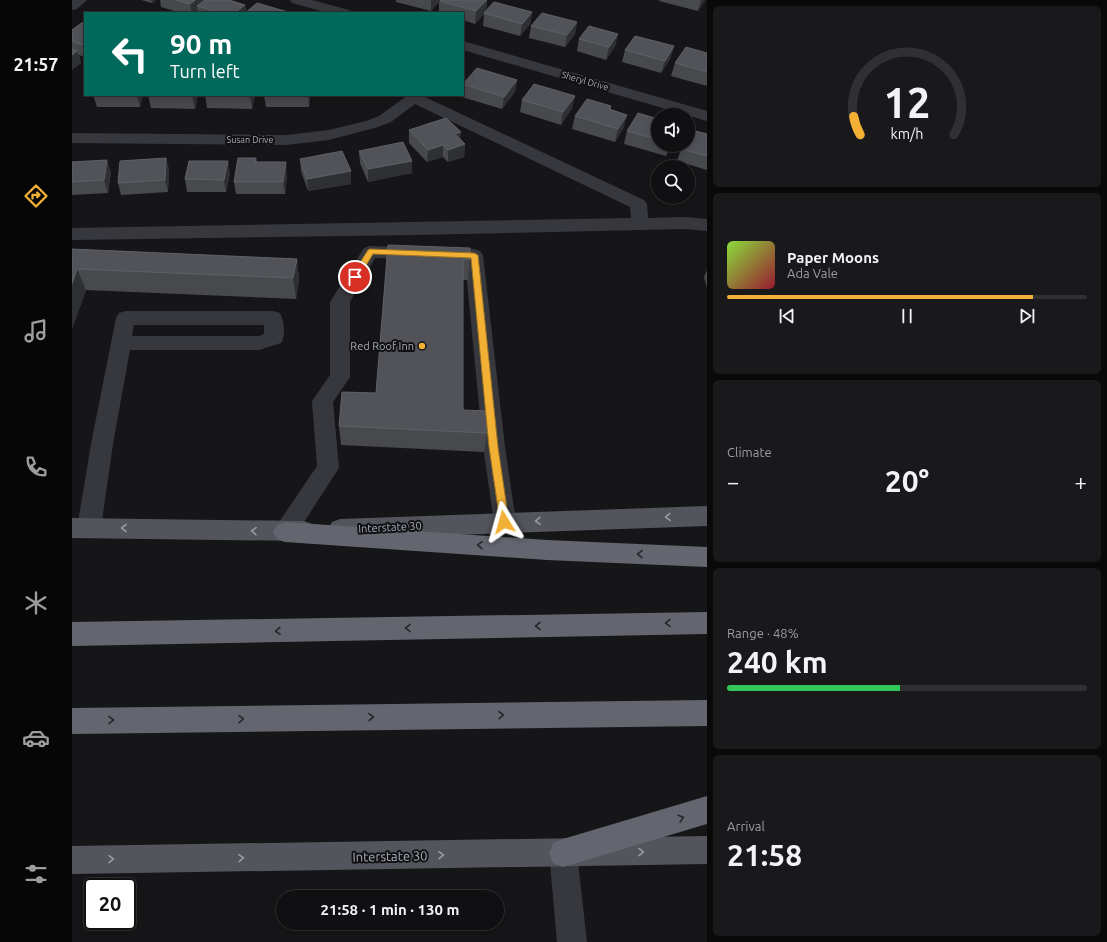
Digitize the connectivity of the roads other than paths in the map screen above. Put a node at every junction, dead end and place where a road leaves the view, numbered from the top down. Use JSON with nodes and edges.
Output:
{"nodes":[{"id":1,"x":80,"y":0,"type":"edge"},
{"id":2,"x":297,"y":0,"type":"edge"},
{"id":3,"x":72,"y":6,"type":"edge"},
{"id":4,"x":340,"y":12,"type":"edge"},
{"id":5,"x":464,"y":45,"type":"edge"},
{"id":6,"x":417,"y":97,"type":"edge"},
{"id":7,"x":707,"y":116,"type":"edge"},
{"id":8,"x":72,"y":138,"type":"edge"},
{"id":9,"x":640,"y":224,"type":"junction"},
{"id":10,"x":707,"y":225,"type":"edge"},
{"id":11,"x":72,"y":234,"type":"edge"},
{"id":12,"x":121,"y":344,"type":"junction"},
{"id":13,"x":707,"y":516,"type":"edge"},
{"id":14,"x":504,"y":522,"type":"junction"},
{"id":15,"x":81,"y":528,"type":"edge"},
{"id":16,"x":285,"y":532,"type":"junction"},
{"id":17,"x":707,"y":557,"type":"edge"},
{"id":18,"x":707,"y":623,"type":"edge"},
{"id":19,"x":72,"y":634,"type":"edge"},
{"id":20,"x":707,"y":713,"type":"edge"},
{"id":21,"x":72,"y":721,"type":"edge"},
{"id":22,"x":707,"y":810,"type":"edge"},
{"id":23,"x":707,"y":850,"type":"edge"},
{"id":24,"x":563,"y":853,"type":"junction"},
{"id":25,"x":72,"y":860,"type":"edge"},
{"id":26,"x":572,"y":942,"type":"edge"}],
"edges":[{"from":1,"to":3,"type":"street"},
{"from":2,"to":4,"type":"street"},
{"from":5,"to":7,"type":"street","name":"Sheryl Drive"},
{"from":6,"to":8,"type":"street","name":"Susan Drive"},
{"from":6,"to":9,"type":"street"},
{"from":9,"to":10,"type":"street"},
{"from":9,"to":11,"type":"street"},
{"from":12,"to":12,"type":"street"},
{"from":12,"to":15,"type":"street"},
{"from":13,"to":14,"type":"main road","name":"Interstate 30","one_way":true},
{"from":14,"to":16,"type":"main road","name":"Interstate 30"},
{"from":14,"to":16,"type":"street"},
{"from":16,"to":15,"type":"main road","name":"Interstate 30","one_way":true},
{"from":17,"to":16,"type":"highway","one_way":true},
{"from":18,"to":19,"type":"highway","one_way":true},
{"from":21,"to":20,"type":"highway","one_way":true},
{"from":24,"to":22,"type":"highway","one_way":true},
{"from":24,"to":23,"type":"main road","name":"Interstate 30","one_way":true},
{"from":25,"to":24,"type":"main road","name":"Interstate 30","one_way":true},
{"from":24,"to":26,"type":"street"}]}
